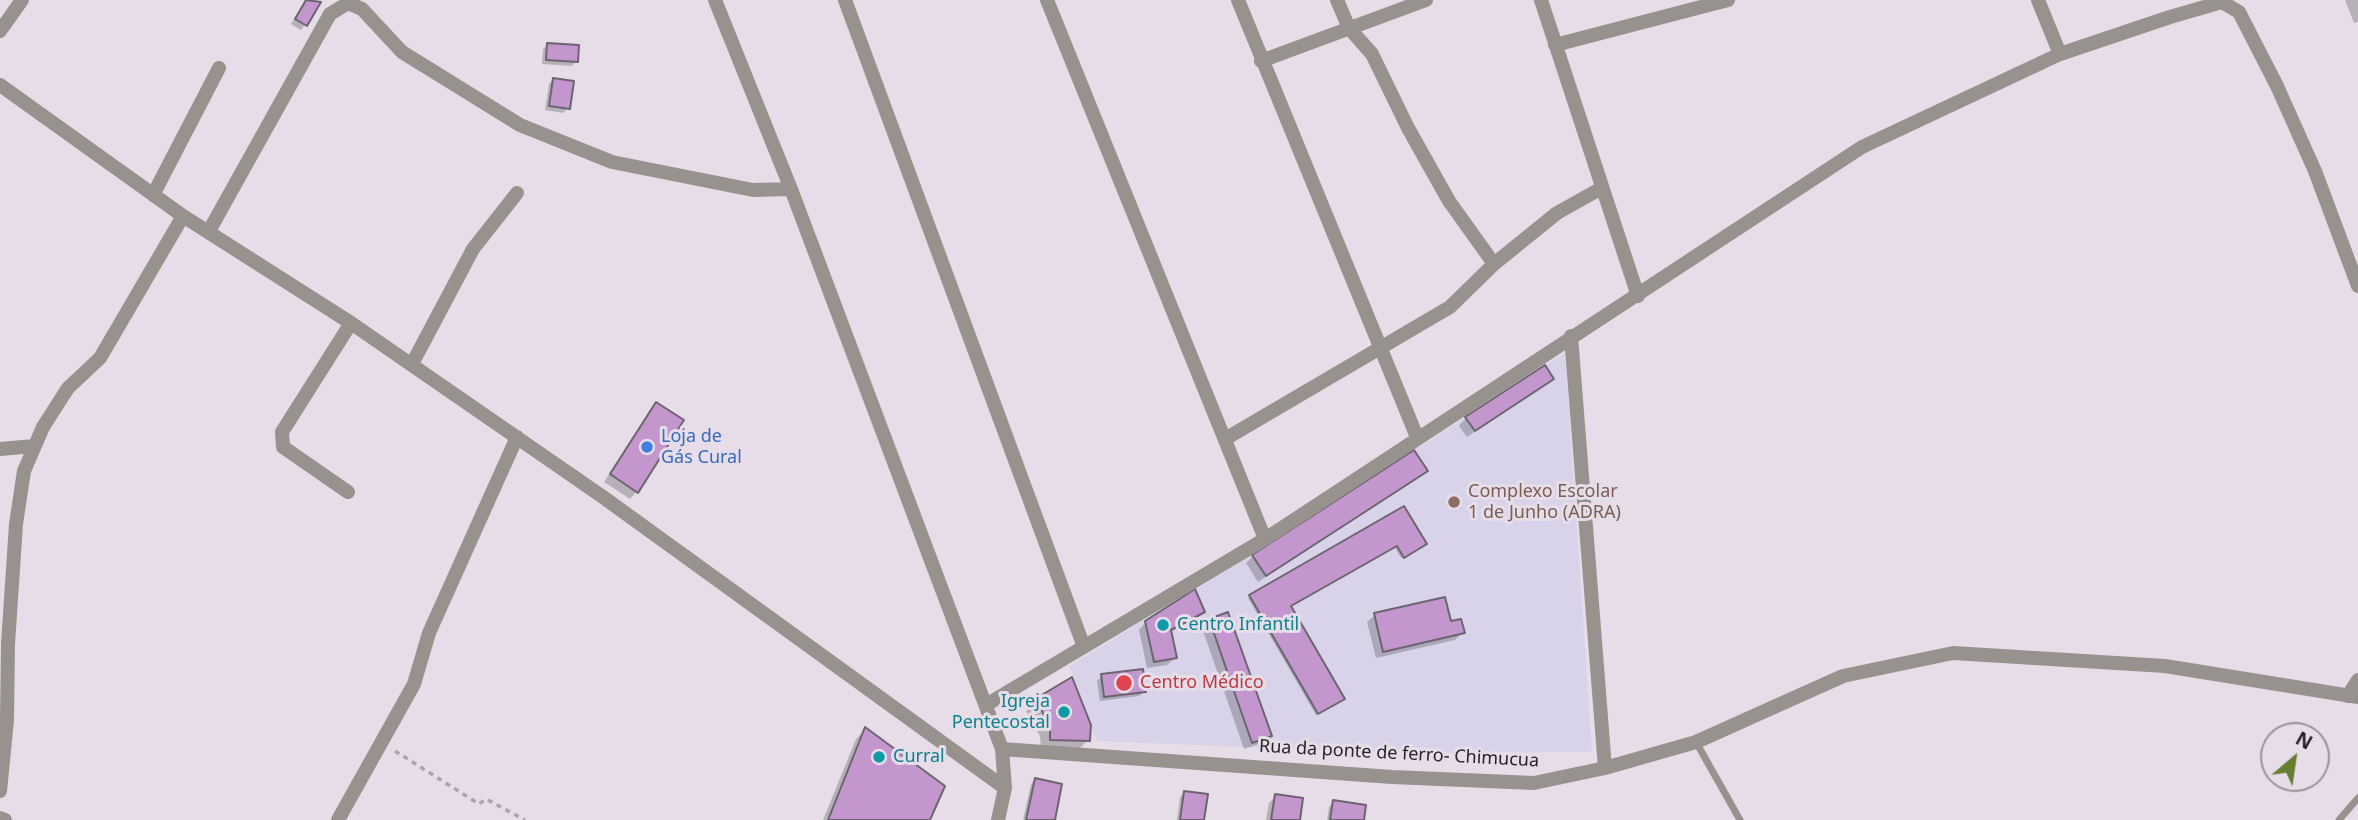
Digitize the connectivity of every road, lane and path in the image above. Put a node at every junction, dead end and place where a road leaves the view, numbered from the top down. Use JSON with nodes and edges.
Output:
{"nodes":[{"id":1,"x":22,"y":0,"type":"edge"},
{"id":2,"x":715,"y":0,"type":"edge"},
{"id":3,"x":845,"y":0,"type":"edge"},
{"id":4,"x":1046,"y":0,"type":"edge"},
{"id":5,"x":1238,"y":0,"type":"edge"},
{"id":6,"x":1337,"y":0,"type":"edge"},
{"id":7,"x":1426,"y":0,"type":"edge"},
{"id":8,"x":1541,"y":0,"type":"edge"},
{"id":9,"x":1728,"y":0,"type":"edge"},
{"id":10,"x":2038,"y":0,"type":"edge"},
{"id":11,"x":1349,"y":28,"type":"junction"},
{"id":12,"x":0,"y":31,"type":"edge"},
{"id":13,"x":1555,"y":45,"type":"junction"},
{"id":14,"x":2060,"y":54,"type":"junction"},
{"id":15,"x":1261,"y":61,"type":"junction"},
{"id":16,"x":219,"y":68,"type":"dead end"},
{"id":17,"x":0,"y":85,"type":"edge"},
{"id":18,"x":791,"y":189,"type":"junction"},
{"id":19,"x":1600,"y":189,"type":"junction"},
{"id":20,"x":517,"y":193,"type":"dead end"},
{"id":21,"x":153,"y":195,"type":"junction"},
{"id":22,"x":183,"y":216,"type":"junction"},
{"id":23,"x":209,"y":231,"type":"junction"},
{"id":24,"x":1494,"y":264,"type":"junction"},
{"id":25,"x":2358,"y":286,"type":"edge"},
{"id":26,"x":1638,"y":296,"type":"junction"},
{"id":27,"x":351,"y":323,"type":"junction"},
{"id":28,"x":1571,"y":335,"type":"junction"},
{"id":29,"x":1380,"y":345,"type":"junction"},
{"id":30,"x":412,"y":364,"type":"junction"},
{"id":31,"x":1417,"y":437,"type":"junction"},
{"id":32,"x":517,"y":438,"type":"junction"},
{"id":33,"x":1225,"y":439,"type":"junction"},
{"id":34,"x":34,"y":446,"type":"junction"},
{"id":35,"x":0,"y":449,"type":"edge"},
{"id":36,"x":348,"y":492,"type":"dead end"},
{"id":37,"x":1265,"y":539,"type":"junction"},
{"id":38,"x":4,"y":644,"type":"edge"},
{"id":39,"x":1084,"y":647,"type":"junction"},
{"id":40,"x":2358,"y":680,"type":"edge"},
{"id":41,"x":2353,"y":697,"type":"edge"},
{"id":42,"x":986,"y":705,"type":"junction"},
{"id":43,"x":1696,"y":741,"type":"junction"},
{"id":44,"x":382,"y":742,"type":"junction"},
{"id":45,"x":1002,"y":749,"type":"junction"},
{"id":46,"x":1605,"y":768,"type":"junction"},
{"id":47,"x":2,"y":772,"type":"edge"},
{"id":48,"x":1005,"y":788,"type":"junction"},
{"id":49,"x":0,"y":790,"type":"edge"},
{"id":50,"x":2358,"y":798,"type":"edge"},
{"id":51,"x":0,"y":818,"type":"edge"},
{"id":52,"x":5,"y":820,"type":"edge"},
{"id":53,"x":338,"y":820,"type":"edge"},
{"id":54,"x":525,"y":820,"type":"edge"},
{"id":55,"x":999,"y":820,"type":"edge"},
{"id":56,"x":1740,"y":820,"type":"edge"},
{"id":57,"x":2339,"y":820,"type":"edge"}],
"edges":[{"from":1,"to":12,"type":"street"},
{"from":2,"to":18,"type":"street"},
{"from":3,"to":39,"type":"street"},
{"from":4,"to":33,"type":"street"},
{"from":5,"to":15,"type":"street"},
{"from":6,"to":11,"type":"street"},
{"from":7,"to":11,"type":"street"},
{"from":8,"to":13,"type":"street"},
{"from":9,"to":13,"type":"street"},
{"from":10,"to":14,"type":"street"},
{"from":11,"to":15,"type":"street"},
{"from":11,"to":24,"type":"street"},
{"from":13,"to":19,"type":"street"},
{"from":14,"to":25,"type":"street"},
{"from":14,"to":26,"type":"street"},
{"from":15,"to":29,"type":"street"},
{"from":16,"to":21,"type":"street"},
{"from":17,"to":21,"type":"street"},
{"from":18,"to":23,"type":"street"},
{"from":18,"to":42,"type":"street"},
{"from":19,"to":24,"type":"street"},
{"from":19,"to":26,"type":"street"},
{"from":20,"to":30,"type":"street"},
{"from":21,"to":22,"type":"street"},
{"from":22,"to":23,"type":"street"},
{"from":22,"to":34,"type":"street"},
{"from":23,"to":27,"type":"street"},
{"from":24,"to":29,"type":"street"},
{"from":26,"to":28,"type":"street"},
{"from":27,"to":30,"type":"street"},
{"from":27,"to":36,"type":"street"},
{"from":28,"to":31,"type":"street"},
{"from":28,"to":46,"type":"street"},
{"from":29,"to":31,"type":"street"},
{"from":29,"to":33,"type":"street"},
{"from":30,"to":32,"type":"street"},
{"from":31,"to":37,"type":"street"},
{"from":32,"to":44,"type":"street"},
{"from":32,"to":48,"type":"street"},
{"from":33,"to":37,"type":"street"},
{"from":34,"to":35,"type":"street"},
{"from":34,"to":38,"type":"street"},
{"from":37,"to":39,"type":"street"},
{"from":38,"to":47,"type":"street"},
{"from":39,"to":42,"type":"street"},
{"from":40,"to":41,"type":"street"},
{"from":41,"to":43,"type":"street","name":"Rua da ponte de ferro- Chimucua"},
{"from":42,"to":45,"type":"street"},
{"from":43,"to":46,"type":"street","name":"Rua da ponte de ferro- Chimucua"},
{"from":43,"to":56,"type":"lane"},
{"from":44,"to":53,"type":"street"},
{"from":44,"to":54,"type":"path"},
{"from":45,"to":46,"type":"street","name":"Rua da ponte de ferro- Chimucua"},
{"from":45,"to":48,"type":"street"},
{"from":47,"to":49,"type":"street"},
{"from":48,"to":55,"type":"street"},
{"from":50,"to":57,"type":"lane"},
{"from":51,"to":52,"type":"street"}]}
